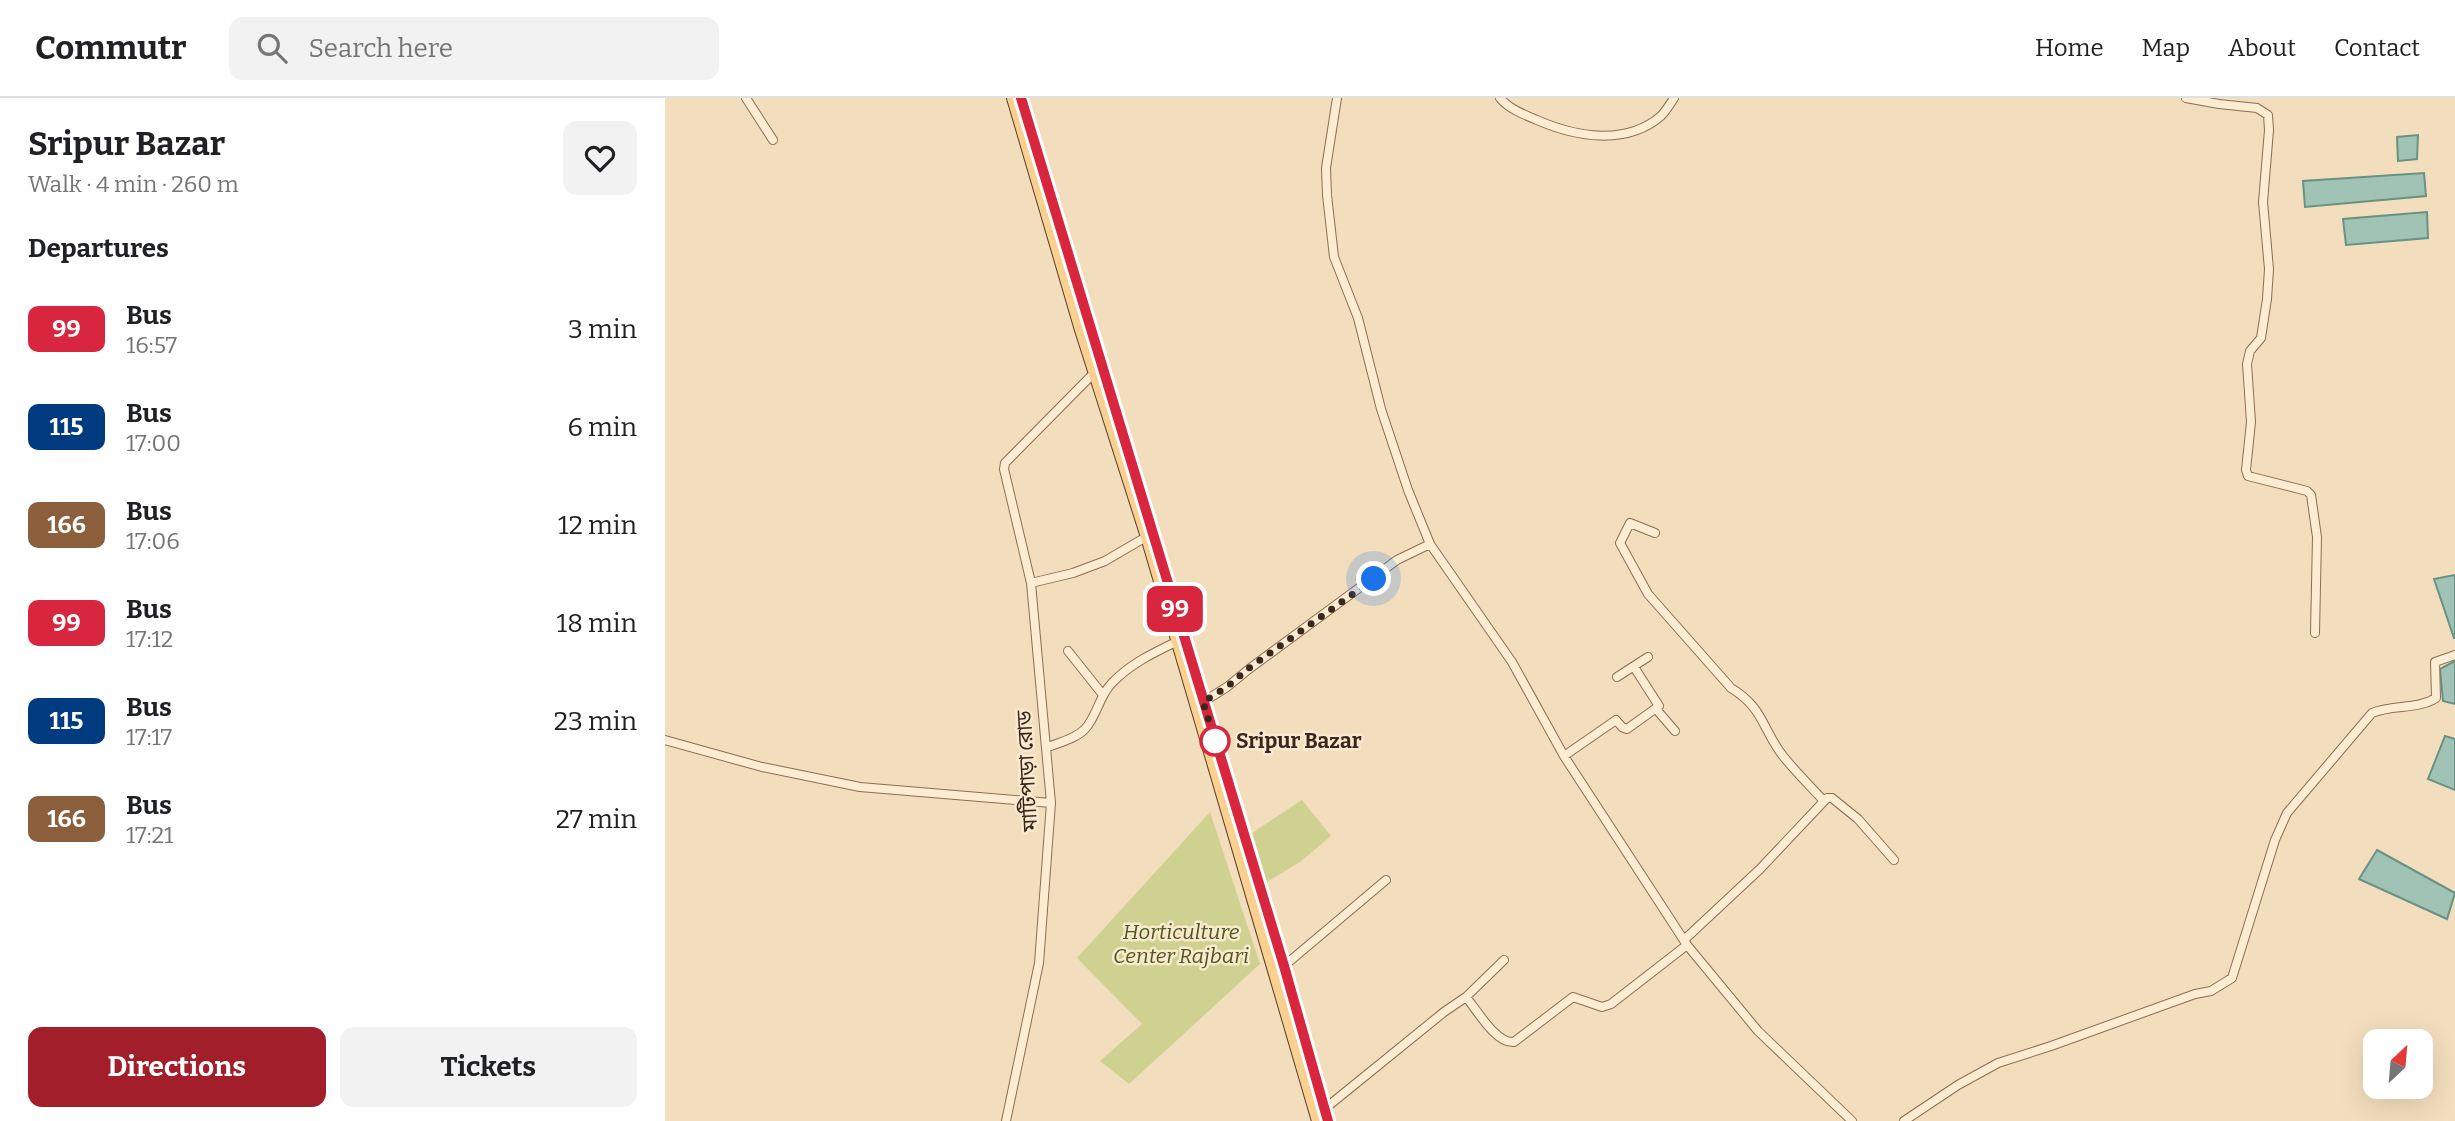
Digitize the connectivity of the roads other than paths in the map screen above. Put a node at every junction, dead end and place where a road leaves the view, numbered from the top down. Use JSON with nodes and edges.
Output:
{"nodes":[{"id":1,"x":746,"y":98,"type":"edge"},
{"id":2,"x":1012,"y":98,"type":"edge"},
{"id":3,"x":1021,"y":98,"type":"edge"},
{"id":4,"x":1337,"y":98,"type":"edge"},
{"id":5,"x":1500,"y":98,"type":"edge"},
{"id":6,"x":1674,"y":98,"type":"edge"},
{"id":7,"x":2186,"y":98,"type":"edge"},
{"id":8,"x":773,"y":140,"type":"dead end"},
{"id":9,"x":1094,"y":373,"type":"junction"},
{"id":10,"x":1655,"y":533,"type":"dead end"},
{"id":11,"x":1146,"y":537,"type":"junction"},
{"id":12,"x":1430,"y":544,"type":"junction"},
{"id":13,"x":1031,"y":583,"type":"junction"},
{"id":14,"x":2315,"y":633,"type":"dead end"},
{"id":15,"x":1176,"y":642,"type":"junction"},
{"id":16,"x":1068,"y":651,"type":"dead end"},
{"id":17,"x":2455,"y":655,"type":"edge"},
{"id":18,"x":1648,"y":657,"type":"dead end"},
{"id":19,"x":1635,"y":667,"type":"junction"},
{"id":20,"x":1617,"y":677,"type":"dead end"},
{"id":21,"x":1103,"y":695,"type":"junction"},
{"id":22,"x":1203,"y":702,"type":"junction"},
{"id":23,"x":1656,"y":709,"type":"junction"},
{"id":24,"x":1675,"y":731,"type":"dead end"},
{"id":25,"x":665,"y":740,"type":"edge"},
{"id":26,"x":1046,"y":748,"type":"junction"},
{"id":27,"x":1564,"y":755,"type":"junction"},
{"id":28,"x":1823,"y":800,"type":"junction"},
{"id":29,"x":1051,"y":803,"type":"junction"},
{"id":30,"x":1895,"y":860,"type":"dead end"},
{"id":31,"x":1386,"y":880,"type":"dead end"},
{"id":32,"x":1686,"y":942,"type":"junction"},
{"id":33,"x":1504,"y":960,"type":"dead end"},
{"id":34,"x":1284,"y":966,"type":"junction"},
{"id":35,"x":1466,"y":997,"type":"junction"},
{"id":36,"x":1322,"y":1116,"type":"edge"},
{"id":37,"x":1006,"y":1121,"type":"edge"},
{"id":38,"x":1852,"y":1121,"type":"edge"},
{"id":39,"x":1904,"y":1121,"type":"edge"}],
"edges":[{"from":1,"to":8,"type":"street"},
{"from":2,"to":9,"type":"main road"},
{"from":3,"to":22,"type":"main road"},
{"from":4,"to":12,"type":"street"},
{"from":5,"to":6,"type":"street"},
{"from":7,"to":14,"type":"street"},
{"from":9,"to":11,"type":"main road"},
{"from":9,"to":13,"type":"street","name":"মাটিপাড়া রোড"},
{"from":10,"to":28,"type":"street"},
{"from":11,"to":13,"type":"street"},
{"from":11,"to":15,"type":"main road"},
{"from":12,"to":22,"type":"street"},
{"from":12,"to":27,"type":"street"},
{"from":13,"to":26,"type":"street","name":"মাটিপাড়া রোড"},
{"from":15,"to":21,"type":"street"},
{"from":15,"to":36,"type":"main road"},
{"from":16,"to":21,"type":"street"},
{"from":17,"to":39,"type":"street"},
{"from":18,"to":19,"type":"street"},
{"from":19,"to":20,"type":"street"},
{"from":19,"to":23,"type":"street"},
{"from":21,"to":26,"type":"street"},
{"from":22,"to":34,"type":"main road"},
{"from":23,"to":24,"type":"street"},
{"from":23,"to":27,"type":"street"},
{"from":25,"to":29,"type":"street"},
{"from":26,"to":29,"type":"street","name":"মাটিপাড়া রোড"},
{"from":27,"to":32,"type":"street"},
{"from":28,"to":30,"type":"street"},
{"from":28,"to":32,"type":"street"},
{"from":29,"to":37,"type":"street","name":"মাটিপাড়া রোড"},
{"from":31,"to":34,"type":"street"},
{"from":32,"to":35,"type":"street"},
{"from":32,"to":38,"type":"street"},
{"from":33,"to":35,"type":"street"},
{"from":34,"to":36,"type":"main road"},
{"from":35,"to":36,"type":"street"}]}
